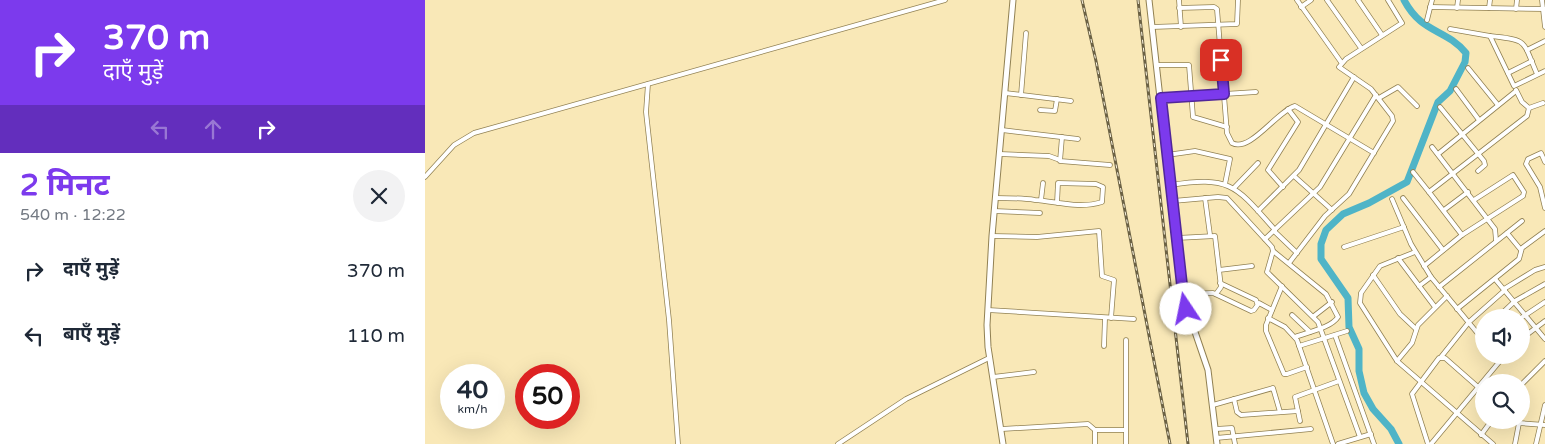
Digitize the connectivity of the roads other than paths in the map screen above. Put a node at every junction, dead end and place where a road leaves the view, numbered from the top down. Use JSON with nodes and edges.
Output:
{"nodes":[{"id":1,"x":945,"y":0,"type":"edge"},
{"id":2,"x":1013,"y":0,"type":"edge"},
{"id":3,"x":1149,"y":0,"type":"edge"},
{"id":4,"x":1179,"y":0,"type":"edge"},
{"id":5,"x":1238,"y":0,"type":"edge"},
{"id":6,"x":1297,"y":0,"type":"edge"},
{"id":7,"x":1311,"y":0,"type":"edge"},
{"id":8,"x":1327,"y":0,"type":"edge"},
{"id":9,"x":1357,"y":0,"type":"edge"},
{"id":10,"x":1389,"y":0,"type":"edge"},
{"id":11,"x":1431,"y":0,"type":"edge"},
{"id":12,"x":1458,"y":0,"type":"edge"},
{"id":13,"x":1490,"y":0,"type":"edge"},
{"id":14,"x":1517,"y":0,"type":"edge"},
{"id":15,"x":1542,"y":0,"type":"edge"},
{"id":16,"x":1301,"y":6,"type":"junction"},
{"id":17,"x":1430,"y":7,"type":"junction"},
{"id":18,"x":1179,"y":8,"type":"junction"},
{"id":19,"x":1457,"y":8,"type":"junction"},
{"id":20,"x":1489,"y":8,"type":"junction"},
{"id":21,"x":1516,"y":9,"type":"junction"},
{"id":22,"x":1543,"y":9,"type":"edge"},
{"id":23,"x":1427,"y":20,"type":"dead end"},
{"id":24,"x":1219,"y":25,"type":"junction"},
{"id":25,"x":1545,"y":26,"type":"edge"},
{"id":26,"x":1152,"y":27,"type":"junction"},
{"id":27,"x":1181,"y":27,"type":"junction"},
{"id":28,"x":1450,"y":29,"type":"dead end"},
{"id":29,"x":1026,"y":33,"type":"dead end"},
{"id":30,"x":1382,"y":35,"type":"junction"},
{"id":31,"x":1490,"y":36,"type":"junction"},
{"id":32,"x":1545,"y":42,"type":"edge"},
{"id":33,"x":1361,"y":48,"type":"junction"},
{"id":34,"x":1527,"y":50,"type":"junction"},
{"id":35,"x":1341,"y":62,"type":"junction"},
{"id":36,"x":1531,"y":62,"type":"junction"},
{"id":37,"x":1157,"y":65,"type":"junction"},
{"id":38,"x":1468,"y":68,"type":"dead end"},
{"id":39,"x":1545,"y":71,"type":"edge"},
{"id":40,"x":1508,"y":73,"type":"junction"},
{"id":41,"x":1537,"y":74,"type":"junction"},
{"id":42,"x":1355,"y":77,"type":"junction"},
{"id":43,"x":648,"y":84,"type":"junction"},
{"id":44,"x":1515,"y":88,"type":"junction"},
{"id":45,"x":1456,"y":89,"type":"dead end"},
{"id":46,"x":1256,"y":92,"type":"dead end"},
{"id":47,"x":1005,"y":93,"type":"junction"},
{"id":48,"x":1224,"y":94,"type":"junction"},
{"id":49,"x":1021,"y":95,"type":"junction"},
{"id":50,"x":1191,"y":97,"type":"junction"},
{"id":51,"x":1377,"y":97,"type":"junction"},
{"id":52,"x":1161,"y":98,"type":"junction"},
{"id":53,"x":1057,"y":99,"type":"junction"},
{"id":54,"x":1071,"y":101,"type":"dead end"},
{"id":55,"x":1544,"y":104,"type":"edge"},
{"id":56,"x":1498,"y":105,"type":"junction"},
{"id":57,"x":1417,"y":106,"type":"dead end"},
{"id":58,"x":1440,"y":107,"type":"dead end"},
{"id":59,"x":1529,"y":108,"type":"junction"},
{"id":60,"x":1288,"y":109,"type":"junction"},
{"id":61,"x":1040,"y":110,"type":"dead end"},
{"id":62,"x":1479,"y":120,"type":"junction"},
{"id":63,"x":1327,"y":124,"type":"junction"},
{"id":64,"x":1227,"y":127,"type":"junction"},
{"id":65,"x":1002,"y":130,"type":"junction"},
{"id":66,"x":1461,"y":134,"type":"junction"},
{"id":67,"x":1062,"y":137,"type":"junction"},
{"id":68,"x":1078,"y":138,"type":"dead end"},
{"id":69,"x":1351,"y":138,"type":"junction"},
{"id":70,"x":1432,"y":147,"type":"dead end"},
{"id":71,"x":1543,"y":152,"type":"edge"},
{"id":72,"x":1374,"y":153,"type":"junction"},
{"id":73,"x":1000,"y":154,"type":"junction"},
{"id":74,"x":1167,"y":154,"type":"junction"},
{"id":75,"x":1438,"y":154,"type":"junction"},
{"id":76,"x":1477,"y":154,"type":"junction"},
{"id":77,"x":1060,"y":160,"type":"junction"},
{"id":78,"x":1545,"y":162,"type":"edge"},
{"id":79,"x":1258,"y":163,"type":"dead end"},
{"id":80,"x":1110,"y":165,"type":"dead end"},
{"id":81,"x":1478,"y":171,"type":"dead end"},
{"id":82,"x":1413,"y":172,"type":"dead end"},
{"id":83,"x":1453,"y":173,"type":"junction"},
{"id":84,"x":1294,"y":176,"type":"junction"},
{"id":85,"x":425,"y":177,"type":"edge"},
{"id":86,"x":1043,"y":183,"type":"dead end"},
{"id":87,"x":1225,"y":184,"type":"junction"},
{"id":88,"x":1171,"y":185,"type":"junction"},
{"id":89,"x":1283,"y":187,"type":"junction"},
{"id":90,"x":1234,"y":188,"type":"junction"},
{"id":91,"x":1429,"y":192,"type":"junction"},
{"id":92,"x":1467,"y":192,"type":"junction"},
{"id":93,"x":1314,"y":194,"type":"junction"},
{"id":94,"x":995,"y":198,"type":"junction"},
{"id":95,"x":1205,"y":198,"type":"junction"},
{"id":96,"x":1403,"y":198,"type":"dead end"},
{"id":97,"x":1392,"y":199,"type":"dead end"},
{"id":98,"x":1041,"y":200,"type":"junction"},
{"id":99,"x":1474,"y":200,"type":"junction"},
{"id":100,"x":1173,"y":202,"type":"junction"},
{"id":101,"x":1057,"y":203,"type":"junction"},
{"id":102,"x":1545,"y":208,"type":"edge"},
{"id":103,"x":1332,"y":210,"type":"junction"},
{"id":104,"x":1443,"y":210,"type":"junction"},
{"id":105,"x":994,"y":211,"type":"junction"},
{"id":106,"x":1258,"y":211,"type":"junction"},
{"id":107,"x":1040,"y":213,"type":"dead end"},
{"id":108,"x":1487,"y":218,"type":"junction"},
{"id":109,"x":1523,"y":221,"type":"dead end"},
{"id":110,"x":1404,"y":227,"type":"junction"},
{"id":111,"x":1274,"y":231,"type":"junction"},
{"id":112,"x":1507,"y":232,"type":"junction"},
{"id":113,"x":1545,"y":232,"type":"edge"},
{"id":114,"x":1209,"y":235,"type":"junction"},
{"id":115,"x":1462,"y":235,"type":"junction"},
{"id":116,"x":992,"y":236,"type":"junction"},
{"id":117,"x":1177,"y":238,"type":"junction"},
{"id":118,"x":1265,"y":239,"type":"junction"},
{"id":119,"x":1496,"y":240,"type":"junction"},
{"id":120,"x":1344,"y":246,"type":"dead end"},
{"id":121,"x":1443,"y":250,"type":"junction"},
{"id":122,"x":1521,"y":250,"type":"junction"},
{"id":123,"x":1273,"y":251,"type":"junction"},
{"id":124,"x":1415,"y":252,"type":"junction"},
{"id":125,"x":1297,"y":253,"type":"junction"},
{"id":126,"x":1398,"y":258,"type":"junction"},
{"id":127,"x":1289,"y":263,"type":"junction"},
{"id":128,"x":1252,"y":266,"type":"dead end"},
{"id":129,"x":1424,"y":266,"type":"junction"},
{"id":130,"x":1545,"y":267,"type":"edge"},
{"id":131,"x":1219,"y":270,"type":"junction"},
{"id":132,"x":1373,"y":275,"type":"junction"},
{"id":133,"x":1431,"y":277,"type":"junction"},
{"id":134,"x":1495,"y":279,"type":"junction"},
{"id":135,"x":1220,"y":282,"type":"junction"},
{"id":136,"x":1545,"y":284,"type":"edge"},
{"id":137,"x":1282,"y":286,"type":"junction"},
{"id":138,"x":1419,"y":286,"type":"junction"},
{"id":139,"x":1439,"y":287,"type":"junction"},
{"id":140,"x":1505,"y":289,"type":"junction"},
{"id":141,"x":1183,"y":294,"type":"junction"},
{"id":142,"x":1216,"y":294,"type":"junction"},
{"id":143,"x":1447,"y":296,"type":"junction"},
{"id":144,"x":1515,"y":301,"type":"junction"},
{"id":145,"x":1332,"y":302,"type":"junction"},
{"id":146,"x":1545,"y":302,"type":"edge"},
{"id":147,"x":1257,"y":304,"type":"junction"},
{"id":148,"x":1435,"y":307,"type":"junction"},
{"id":149,"x":1457,"y":308,"type":"junction"},
{"id":150,"x":1507,"y":309,"type":"edge"},
{"id":151,"x":1522,"y":309,"type":"edge"},
{"id":152,"x":988,"y":310,"type":"junction"},
{"id":153,"x":1272,"y":310,"type":"junction"},
{"id":154,"x":1530,"y":311,"type":"edge"},
{"id":155,"x":1292,"y":315,"type":"dead end"},
{"id":156,"x":1314,"y":316,"type":"junction"},
{"id":157,"x":1105,"y":318,"type":"junction"},
{"id":158,"x":1111,"y":318,"type":"junction"},
{"id":159,"x":1268,"y":318,"type":"junction"},
{"id":160,"x":1134,"y":319,"type":"dead end"},
{"id":161,"x":1530,"y":319,"type":"edge"},
{"id":162,"x":1545,"y":321,"type":"edge"},
{"id":163,"x":1469,"y":322,"type":"junction"},
{"id":164,"x":1536,"y":326,"type":"junction"},
{"id":165,"x":1321,"y":328,"type":"junction"},
{"id":166,"x":1416,"y":329,"type":"junction"},
{"id":167,"x":1475,"y":330,"type":"edge"},
{"id":168,"x":1347,"y":331,"type":"dead end"},
{"id":169,"x":1530,"y":331,"type":"edge"},
{"id":170,"x":1310,"y":332,"type":"junction"},
{"id":171,"x":1335,"y":335,"type":"junction"},
{"id":172,"x":1295,"y":337,"type":"junction"},
{"id":173,"x":1324,"y":338,"type":"junction"},
{"id":174,"x":1545,"y":339,"type":"edge"},
{"id":175,"x":1126,"y":340,"type":"dead end"},
{"id":176,"x":1104,"y":346,"type":"dead end"},
{"id":177,"x":1299,"y":346,"type":"junction"},
{"id":178,"x":1441,"y":356,"type":"junction"},
{"id":179,"x":989,"y":358,"type":"junction"},
{"id":180,"x":1397,"y":361,"type":"junction"},
{"id":181,"x":1545,"y":361,"type":"edge"},
{"id":182,"x":1497,"y":364,"type":"edge"},
{"id":183,"x":1307,"y":367,"type":"junction"},
{"id":184,"x":1034,"y":372,"type":"dead end"},
{"id":185,"x":1489,"y":374,"type":"edge"},
{"id":186,"x":1530,"y":376,"type":"edge"},
{"id":187,"x":993,"y":377,"type":"junction"},
{"id":188,"x":1339,"y":381,"type":"junction"},
{"id":189,"x":1420,"y":381,"type":"junction"},
{"id":190,"x":1475,"y":384,"type":"edge"},
{"id":191,"x":1315,"y":391,"type":"junction"},
{"id":192,"x":1475,"y":391,"type":"edge"},
{"id":193,"x":1234,"y":400,"type":"junction"},
{"id":194,"x":1213,"y":405,"type":"junction"},
{"id":195,"x":1545,"y":406,"type":"edge"},
{"id":196,"x":1297,"y":411,"type":"junction"},
{"id":197,"x":1280,"y":412,"type":"junction"},
{"id":198,"x":1457,"y":413,"type":"junction"},
{"id":199,"x":1300,"y":421,"type":"dead end"},
{"id":200,"x":1543,"y":425,"type":"edge"},
{"id":201,"x":1002,"y":429,"type":"junction"},
{"id":202,"x":1215,"y":429,"type":"junction"},
{"id":203,"x":1311,"y":429,"type":"dead end"},
{"id":204,"x":1485,"y":429,"type":"edge"},
{"id":205,"x":1095,"y":430,"type":"junction"},
{"id":206,"x":1125,"y":430,"type":"junction"},
{"id":207,"x":1371,"y":434,"type":"junction"},
{"id":208,"x":1481,"y":434,"type":"junction"},
{"id":209,"x":1234,"y":437,"type":"junction"},
{"id":210,"x":1360,"y":437,"type":"junction"},
{"id":211,"x":1217,"y":441,"type":"edge"},
{"id":212,"x":678,"y":444,"type":"edge"},
{"id":213,"x":838,"y":444,"type":"edge"},
{"id":214,"x":1003,"y":444,"type":"edge"},
{"id":215,"x":1095,"y":444,"type":"edge"},
{"id":216,"x":1126,"y":444,"type":"edge"},
{"id":217,"x":1235,"y":444,"type":"edge"},
{"id":218,"x":1333,"y":444,"type":"edge"},
{"id":219,"x":1338,"y":444,"type":"edge"},
{"id":220,"x":1374,"y":444,"type":"edge"},
{"id":221,"x":1429,"y":444,"type":"edge"},
{"id":222,"x":1493,"y":444,"type":"edge"},
{"id":223,"x":1515,"y":444,"type":"edge"},
{"id":224,"x":1536,"y":444,"type":"edge"}],
"edges":[{"from":1,"to":43,"type":"street"},
{"from":2,"to":47,"type":"street"},
{"from":3,"to":26,"type":"street"},
{"from":4,"to":18,"type":"street"},
{"from":5,"to":24,"type":"street"},
{"from":6,"to":16,"type":"street"},
{"from":7,"to":16,"type":"street"},
{"from":8,"to":33,"type":"street"},
{"from":9,"to":30,"type":"street"},
{"from":10,"to":30,"type":"street"},
{"from":11,"to":17,"type":"street"},
{"from":12,"to":19,"type":"street"},
{"from":13,"to":20,"type":"street"},
{"from":14,"to":21,"type":"street"},
{"from":15,"to":22,"type":"street"},
{"from":16,"to":35,"type":"street"},
{"from":17,"to":19,"type":"street"},
{"from":17,"to":23,"type":"street"},
{"from":18,"to":24,"type":"street"},
{"from":18,"to":27,"type":"street"},
{"from":19,"to":20,"type":"street"},
{"from":20,"to":21,"type":"street"},
{"from":21,"to":22,"type":"street"},
{"from":22,"to":25,"type":"street"},
{"from":24,"to":27,"type":"street"},
{"from":24,"to":48,"type":"street"},
{"from":26,"to":27,"type":"street"},
{"from":26,"to":37,"type":"street"},
{"from":28,"to":31,"type":"street"},
{"from":29,"to":49,"type":"street"},
{"from":30,"to":33,"type":"street"},
{"from":31,"to":34,"type":"street"},
{"from":31,"to":40,"type":"street"},
{"from":32,"to":34,"type":"street"},
{"from":33,"to":35,"type":"street"},
{"from":34,"to":36,"type":"street"},
{"from":35,"to":42,"type":"street"},
{"from":36,"to":40,"type":"street"},
{"from":36,"to":41,"type":"street"},
{"from":37,"to":50,"type":"street"},
{"from":37,"to":52,"type":"street"},
{"from":38,"to":56,"type":"street"},
{"from":39,"to":41,"type":"street"},
{"from":40,"to":44,"type":"street"},
{"from":41,"to":44,"type":"street"},
{"from":42,"to":51,"type":"street"},
{"from":42,"to":63,"type":"street"},
{"from":43,"to":85,"type":"street"},
{"from":43,"to":212,"type":"street"},
{"from":44,"to":56,"type":"street"},
{"from":44,"to":59,"type":"street"},
{"from":45,"to":62,"type":"street"},
{"from":46,"to":48,"type":"street"},
{"from":47,"to":49,"type":"street"},
{"from":47,"to":65,"type":"street"},
{"from":48,"to":50,"type":"street"},
{"from":48,"to":64,"type":"street"},
{"from":49,"to":53,"type":"street"},
{"from":50,"to":52,"type":"street"},
{"from":50,"to":64,"type":"street"},
{"from":51,"to":57,"type":"street"},
{"from":51,"to":69,"type":"street"},
{"from":51,"to":72,"type":"street"},
{"from":52,"to":74,"type":"street"},
{"from":53,"to":54,"type":"street"},
{"from":53,"to":61,"type":"street"},
{"from":55,"to":59,"type":"street"},
{"from":56,"to":62,"type":"street"},
{"from":58,"to":66,"type":"street"},
{"from":59,"to":76,"type":"street"},
{"from":60,"to":63,"type":"street"},
{"from":60,"to":64,"type":"street"},
{"from":60,"to":89,"type":"street"},
{"from":62,"to":66,"type":"street"},
{"from":63,"to":69,"type":"street"},
{"from":63,"to":84,"type":"street"},
{"from":65,"to":67,"type":"street"},
{"from":65,"to":73,"type":"street"},
{"from":66,"to":75,"type":"street"},
{"from":66,"to":76,"type":"street"},
{"from":67,"to":68,"type":"street"},
{"from":67,"to":77,"type":"street"},
{"from":69,"to":72,"type":"street"},
{"from":69,"to":93,"type":"street"},
{"from":70,"to":75,"type":"street"},
{"from":71,"to":78,"type":"street"},
{"from":71,"to":102,"type":"street"},
{"from":72,"to":103,"type":"street"},
{"from":73,"to":77,"type":"street"},
{"from":73,"to":94,"type":"street"},
{"from":74,"to":87,"type":"street"},
{"from":74,"to":88,"type":"street"},
{"from":75,"to":83,"type":"street"},
{"from":76,"to":81,"type":"street"},
{"from":76,"to":83,"type":"street"},
{"from":77,"to":80,"type":"street"},
{"from":79,"to":90,"type":"street"},
{"from":82,"to":91,"type":"street"},
{"from":83,"to":91,"type":"street"},
{"from":83,"to":92,"type":"street"},
{"from":84,"to":89,"type":"street"},
{"from":84,"to":93,"type":"street"},
{"from":86,"to":98,"type":"street"},
{"from":87,"to":88,"type":"street"},
{"from":87,"to":90,"type":"street"},
{"from":88,"to":100,"type":"street"},
{"from":89,"to":106,"type":"street"},
{"from":90,"to":106,"type":"street"},
{"from":91,"to":104,"type":"street"},
{"from":92,"to":99,"type":"street"},
{"from":92,"to":104,"type":"street"},
{"from":93,"to":103,"type":"street"},
{"from":93,"to":111,"type":"street"},
{"from":94,"to":98,"type":"street"},
{"from":94,"to":105,"type":"street"},
{"from":95,"to":100,"type":"street"},
{"from":95,"to":114,"type":"street"},
{"from":95,"to":118,"type":"street"},
{"from":96,"to":121,"type":"street"},
{"from":97,"to":110,"type":"street"},
{"from":98,"to":101,"type":"street"},
{"from":99,"to":108,"type":"street"},
{"from":99,"to":108,"type":"street"},
{"from":100,"to":117,"type":"street"},
{"from":101,"to":101,"type":"street"},
{"from":103,"to":125,"type":"street"},
{"from":104,"to":115,"type":"street"},
{"from":105,"to":107,"type":"street"},
{"from":105,"to":116,"type":"street"},
{"from":106,"to":111,"type":"street"},
{"from":108,"to":115,"type":"street"},
{"from":108,"to":119,"type":"street"},
{"from":109,"to":112,"type":"street"},
{"from":110,"to":120,"type":"street"},
{"from":110,"to":124,"type":"street"},
{"from":111,"to":118,"type":"street"},
{"from":111,"to":125,"type":"street"},
{"from":112,"to":119,"type":"street"},
{"from":112,"to":122,"type":"street"},
{"from":113,"to":122,"type":"street"},
{"from":114,"to":117,"type":"street"},
{"from":114,"to":131,"type":"street"},
{"from":115,"to":121,"type":"street"},
{"from":116,"to":152,"type":"street"},
{"from":116,"to":158,"type":"street"},
{"from":117,"to":141,"type":"street"},
{"from":118,"to":123,"type":"street"},
{"from":119,"to":139,"type":"street"},
{"from":121,"to":129,"type":"street"},
{"from":122,"to":134,"type":"street"},
{"from":123,"to":127,"type":"street"},
{"from":123,"to":137,"type":"street"},
{"from":124,"to":126,"type":"street"},
{"from":124,"to":129,"type":"street"},
{"from":125,"to":127,"type":"street"},
{"from":126,"to":132,"type":"street"},
{"from":126,"to":138,"type":"street"},
{"from":127,"to":145,"type":"street"},
{"from":128,"to":131,"type":"street"},
{"from":129,"to":133,"type":"street"},
{"from":130,"to":140,"type":"street"},
{"from":131,"to":135,"type":"street"},
{"from":132,"to":166,"type":"street"},
{"from":132,"to":180,"type":"street"},
{"from":133,"to":138,"type":"street"},
{"from":133,"to":139,"type":"street"},
{"from":134,"to":140,"type":"street"},
{"from":134,"to":149,"type":"street"},
{"from":135,"to":142,"type":"street"},
{"from":135,"to":147,"type":"street"},
{"from":136,"to":144,"type":"street"},
{"from":137,"to":153,"type":"street"},
{"from":137,"to":156,"type":"street"},
{"from":138,"to":148,"type":"street"},
{"from":139,"to":143,"type":"street"},
{"from":140,"to":144,"type":"street"},
{"from":140,"to":163,"type":"street"},
{"from":141,"to":142,"type":"street"},
{"from":141,"to":194,"type":"street"},
{"from":142,"to":147,"type":"street"},
{"from":143,"to":148,"type":"street"},
{"from":143,"to":149,"type":"street"},
{"from":144,"to":150,"type":"street"},
{"from":144,"to":151,"type":"street"},
{"from":145,"to":156,"type":"street"},
{"from":145,"to":165,"type":"street"},
{"from":146,"to":154,"type":"street"},
{"from":147,"to":153,"type":"street"},
{"from":148,"to":166,"type":"street"},
{"from":149,"to":163,"type":"street"},
{"from":152,"to":157,"type":"street"},
{"from":152,"to":179,"type":"street"},
{"from":153,"to":159,"type":"street"},
{"from":155,"to":170,"type":"street"},
{"from":156,"to":165,"type":"street"},
{"from":157,"to":158,"type":"street"},
{"from":157,"to":176,"type":"street"},
{"from":158,"to":160,"type":"street"},
{"from":159,"to":172,"type":"street"},
{"from":159,"to":183,"type":"street"},
{"from":161,"to":164,"type":"street"},
{"from":162,"to":164,"type":"street"},
{"from":163,"to":167,"type":"street"},
{"from":163,"to":178,"type":"street"},
{"from":164,"to":169,"type":"street"},
{"from":164,"to":174,"type":"street"},
{"from":165,"to":170,"type":"street"},
{"from":165,"to":173,"type":"street"},
{"from":166,"to":180,"type":"street"},
{"from":168,"to":171,"type":"street"},
{"from":170,"to":172,"type":"street"},
{"from":171,"to":173,"type":"street"},
{"from":171,"to":207,"type":"street"},
{"from":172,"to":177,"type":"street"},
{"from":173,"to":177,"type":"street"},
{"from":173,"to":188,"type":"street"},
{"from":175,"to":206,"type":"street"},
{"from":177,"to":183,"type":"street"},
{"from":178,"to":189,"type":"street"},
{"from":178,"to":190,"type":"street"},
{"from":179,"to":187,"type":"street"},
{"from":179,"to":213,"type":"street"},
{"from":180,"to":189,"type":"street"},
{"from":181,"to":186,"type":"street"},
{"from":182,"to":185,"type":"street"},
{"from":183,"to":191,"type":"street"},
{"from":184,"to":187,"type":"street"},
{"from":187,"to":201,"type":"street"},
{"from":188,"to":191,"type":"street"},
{"from":188,"to":210,"type":"street"},
{"from":189,"to":198,"type":"street"},
{"from":189,"to":221,"type":"street"},
{"from":191,"to":196,"type":"street"},
{"from":191,"to":218,"type":"street"},
{"from":192,"to":198,"type":"street"},
{"from":193,"to":194,"type":"street"},
{"from":193,"to":197,"type":"street"},
{"from":193,"to":197,"type":"street"},
{"from":194,"to":202,"type":"street"},
{"from":195,"to":200,"type":"street"},
{"from":196,"to":197,"type":"street"},
{"from":196,"to":199,"type":"street"},
{"from":198,"to":208,"type":"street"},
{"from":198,"to":221,"type":"street"},
{"from":200,"to":223,"type":"street"},
{"from":200,"to":224,"type":"street"},
{"from":201,"to":205,"type":"street"},
{"from":201,"to":214,"type":"street"},
{"from":202,"to":209,"type":"street"},
{"from":202,"to":211,"type":"street"},
{"from":203,"to":209,"type":"street"},
{"from":204,"to":208,"type":"street"},
{"from":205,"to":206,"type":"street"},
{"from":205,"to":215,"type":"street"},
{"from":206,"to":216,"type":"street"},
{"from":207,"to":210,"type":"street"},
{"from":207,"to":220,"type":"street"},
{"from":208,"to":222,"type":"street"},
{"from":209,"to":211,"type":"street"},
{"from":209,"to":217,"type":"street"},
{"from":210,"to":219,"type":"street"}]}
